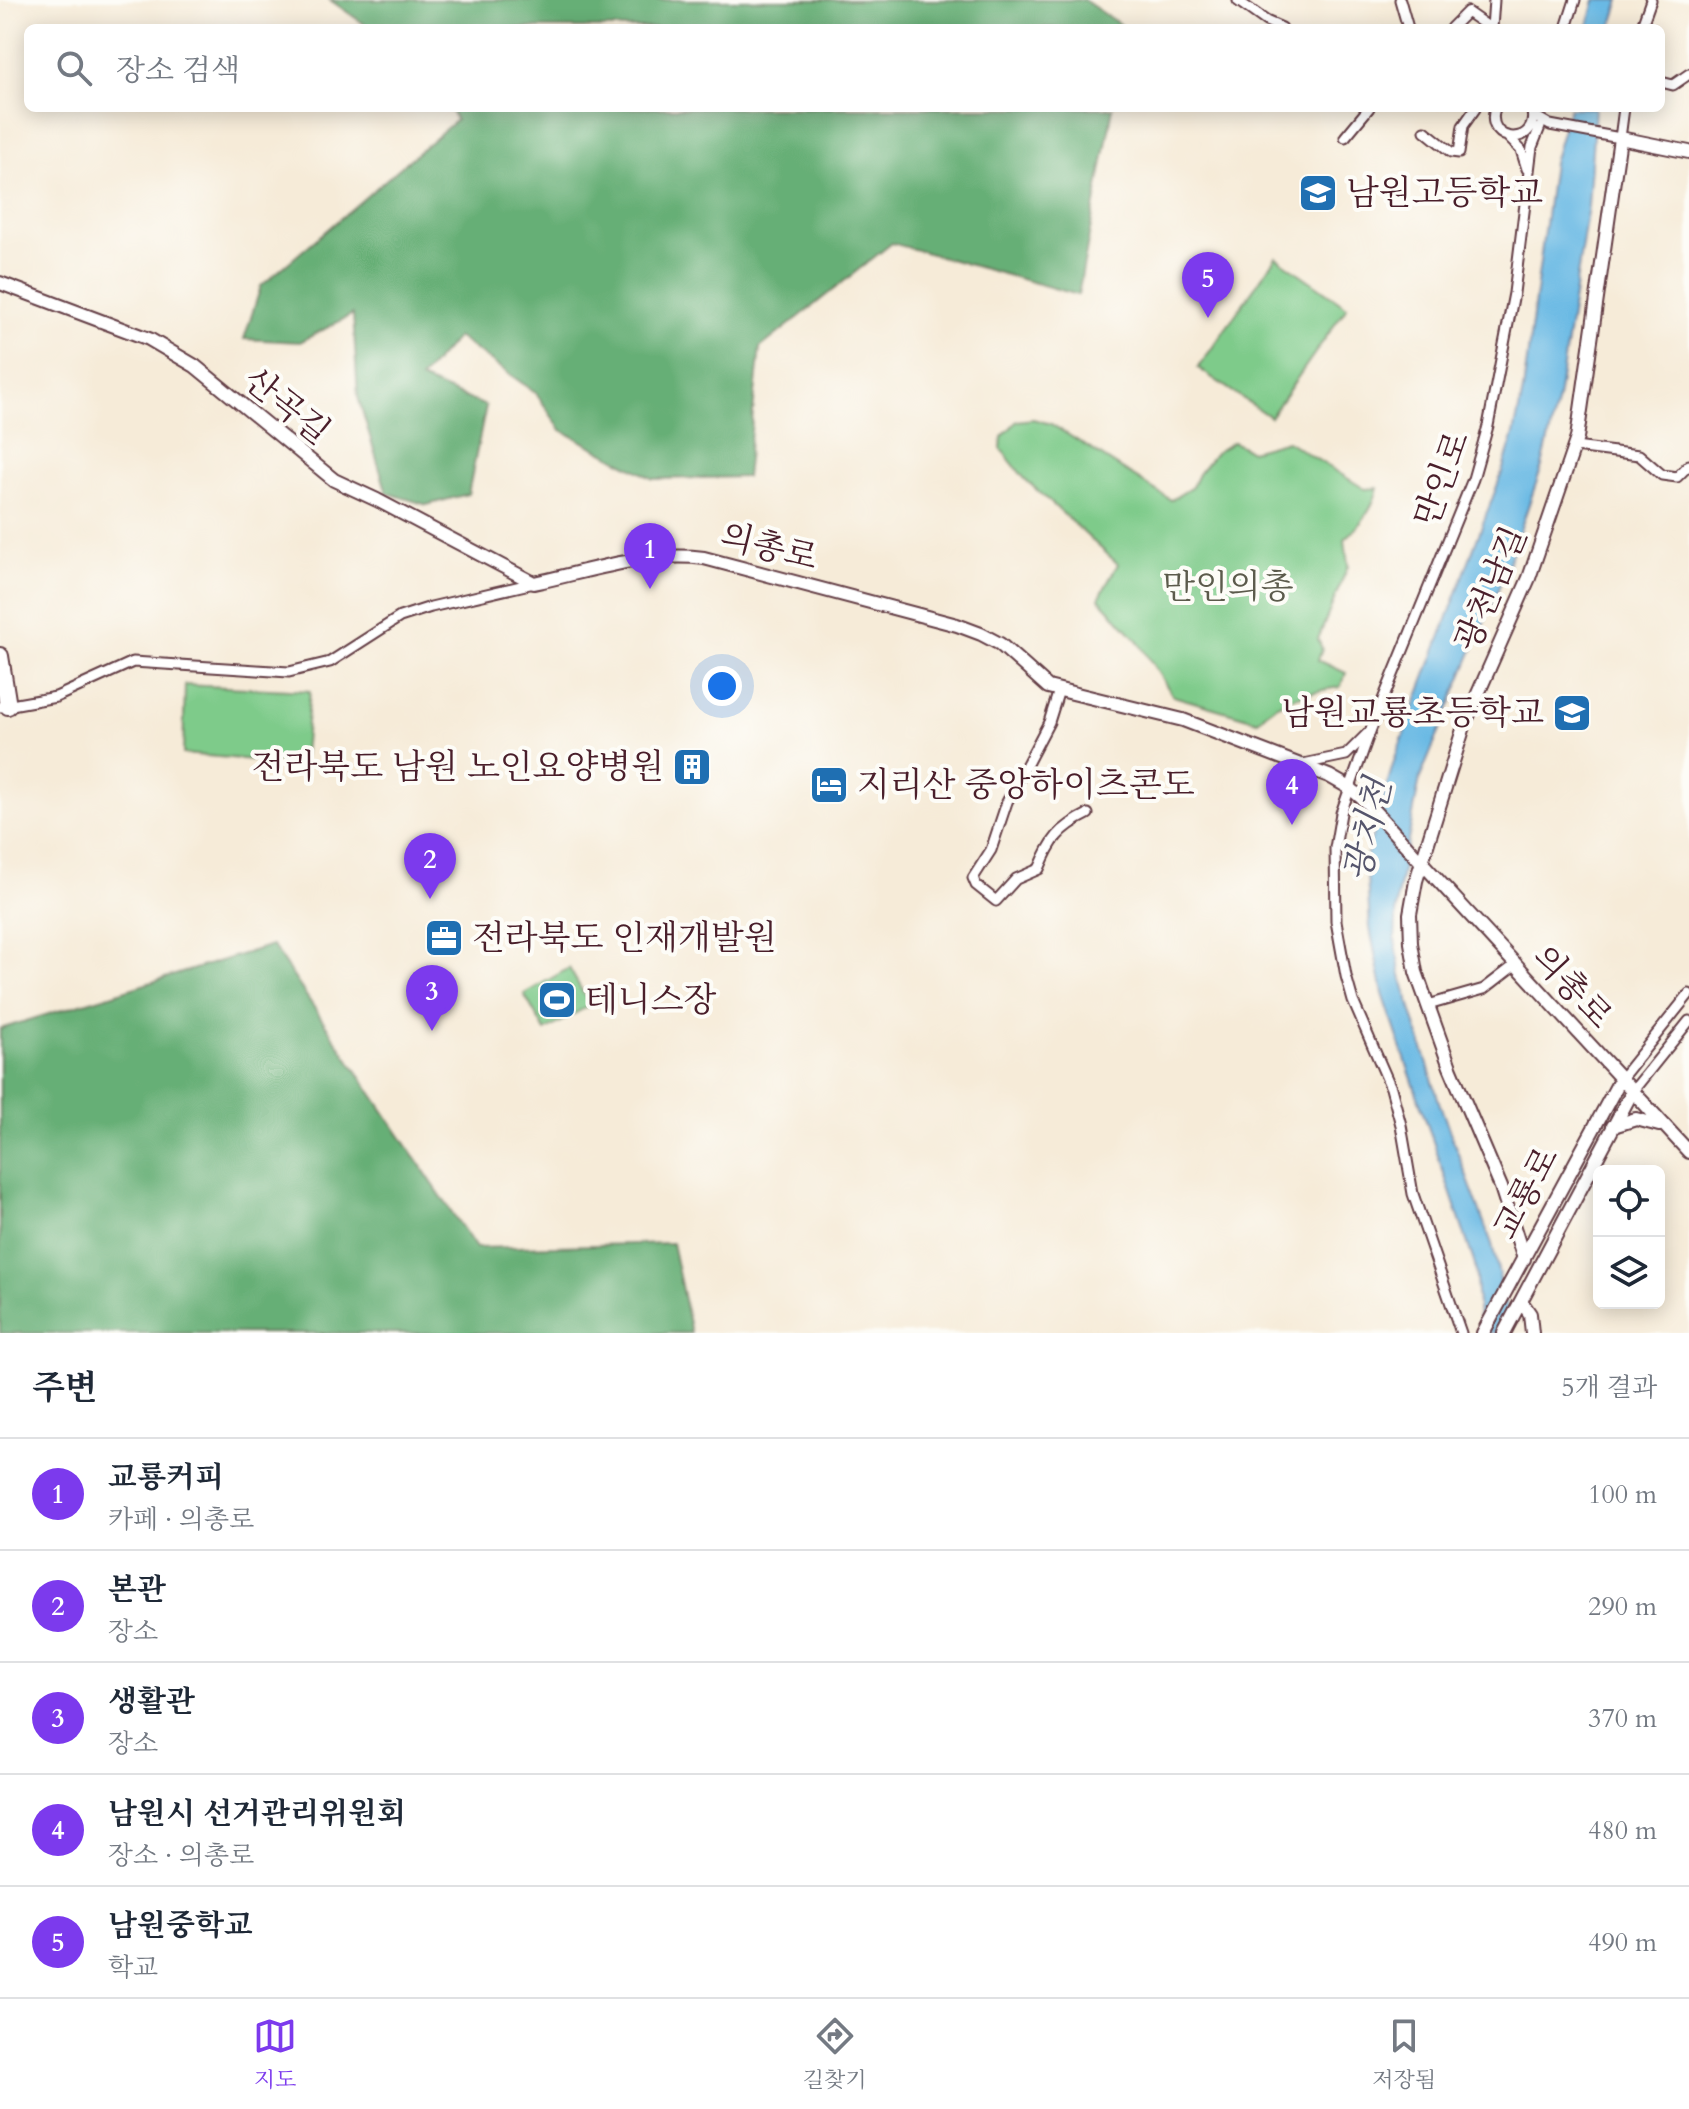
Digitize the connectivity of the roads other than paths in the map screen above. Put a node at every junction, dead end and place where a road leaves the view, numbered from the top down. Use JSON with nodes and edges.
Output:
{"nodes":[{"id":1,"x":1400,"y":0,"type":"edge"},
{"id":2,"x":1494,"y":0,"type":"edge"},
{"id":3,"x":1575,"y":0,"type":"edge"},
{"id":4,"x":1651,"y":0,"type":"edge"},
{"id":5,"x":1238,"y":1,"type":"edge"},
{"id":6,"x":1273,"y":24,"type":"edge"},
{"id":7,"x":1407,"y":24,"type":"edge"},
{"id":8,"x":1455,"y":24,"type":"edge"},
{"id":9,"x":1485,"y":24,"type":"edge"},
{"id":10,"x":1491,"y":24,"type":"edge"},
{"id":11,"x":1567,"y":24,"type":"edge"},
{"id":12,"x":1642,"y":24,"type":"edge"},
{"id":13,"x":1687,"y":76,"type":"edge"},
{"id":14,"x":1665,"y":83,"type":"edge"},
{"id":15,"x":1366,"y":112,"type":"edge"},
{"id":16,"x":1472,"y":112,"type":"edge"},
{"id":17,"x":1494,"y":112,"type":"edge"},
{"id":18,"x":1535,"y":112,"type":"edge"},
{"id":19,"x":1535,"y":112,"type":"edge"},
{"id":20,"x":1623,"y":112,"type":"edge"},
{"id":21,"x":1537,"y":128,"type":"junction"},
{"id":22,"x":1425,"y":131,"type":"dead end"},
{"id":23,"x":1345,"y":137,"type":"dead end"},
{"id":24,"x":1508,"y":137,"type":"junction"},
{"id":25,"x":1616,"y":138,"type":"junction"},
{"id":26,"x":1689,"y":152,"type":"edge"},
{"id":27,"x":1528,"y":172,"type":"junction"},
{"id":28,"x":0,"y":283,"type":"edge"},
{"id":29,"x":1575,"y":447,"type":"junction"},
{"id":30,"x":1689,"y":465,"type":"edge"},
{"id":31,"x":534,"y":583,"type":"junction"},
{"id":32,"x":0,"y":656,"type":"edge"},
{"id":33,"x":1059,"y":690,"type":"junction"},
{"id":34,"x":4,"y":706,"type":"edge"},
{"id":35,"x":1371,"y":729,"type":"junction"},
{"id":36,"x":1303,"y":764,"type":"junction"},
{"id":37,"x":1350,"y":788,"type":"junction"},
{"id":38,"x":1088,"y":814,"type":"dead end"},
{"id":39,"x":1419,"y":861,"type":"junction"},
{"id":40,"x":1515,"y":965,"type":"junction"},
{"id":41,"x":1689,"y":994,"type":"edge"},
{"id":42,"x":1428,"y":1005,"type":"junction"},
{"id":43,"x":1689,"y":1021,"type":"edge"},
{"id":44,"x":1620,"y":1080,"type":"junction"},
{"id":45,"x":1632,"y":1092,"type":"junction"},
{"id":46,"x":1613,"y":1126,"type":"junction"},
{"id":47,"x":1669,"y":1131,"type":"junction"},
{"id":48,"x":1689,"y":1152,"type":"edge"},
{"id":49,"x":1524,"y":1259,"type":"junction"},
{"id":50,"x":1521,"y":1301,"type":"junction"},
{"id":51,"x":1461,"y":1333,"type":"edge"},
{"id":52,"x":1483,"y":1333,"type":"edge"},
{"id":53,"x":1504,"y":1333,"type":"edge"},
{"id":54,"x":1532,"y":1333,"type":"edge"}],
"edges":[{"from":1,"to":7,"type":"street"},
{"from":2,"to":10,"type":"street"},
{"from":3,"to":11,"type":"street"},
{"from":4,"to":12,"type":"street"},
{"from":5,"to":6,"type":"street"},
{"from":8,"to":9,"type":"street"},
{"from":13,"to":14,"type":"street"},
{"from":15,"to":23,"type":"street"},
{"from":16,"to":22,"type":"street"},
{"from":17,"to":24,"type":"street"},
{"from":18,"to":21,"type":"street"},
{"from":19,"to":21,"type":"street"},
{"from":20,"to":25,"type":"street","name":"광천남길"},
{"from":21,"to":24,"type":"street"},
{"from":21,"to":25,"type":"street"},
{"from":21,"to":27,"type":"street","name":"만인로"},
{"from":24,"to":27,"type":"street"},
{"from":25,"to":26,"type":"street"},
{"from":25,"to":29,"type":"street","name":"광천남길"},
{"from":27,"to":35,"type":"street","name":"만인로"},
{"from":28,"to":31,"type":"street","name":"산곡길"},
{"from":29,"to":30,"type":"street"},
{"from":29,"to":39,"type":"street","name":"광천남길"},
{"from":31,"to":33,"type":"street","name":"의총로"},
{"from":31,"to":34,"type":"street","name":"의총로"},
{"from":32,"to":34,"type":"highway"},
{"from":33,"to":36,"type":"street","name":"의총로"},
{"from":33,"to":38,"type":"street"},
{"from":35,"to":36,"type":"street"},
{"from":35,"to":37,"type":"street","name":"만인로"},
{"from":36,"to":37,"type":"street","name":"의총로"},
{"from":37,"to":39,"type":"street","name":"의총로"},
{"from":37,"to":51,"type":"street","name":"만인로"},
{"from":39,"to":40,"type":"street","name":"의총로"},
{"from":39,"to":42,"type":"street","name":"광천남길"},
{"from":40,"to":42,"type":"street"},
{"from":40,"to":44,"type":"street","name":"의총로"},
{"from":41,"to":44,"type":"street"},
{"from":42,"to":49,"type":"street","name":"광천남길"},
{"from":43,"to":45,"type":"street"},
{"from":44,"to":45,"type":"street","name":"의총로"},
{"from":44,"to":49,"type":"street","name":"교룡로"},
{"from":45,"to":46,"type":"street","name":"교룡로"},
{"from":45,"to":47,"type":"street","name":"의총로"},
{"from":46,"to":47,"type":"street"},
{"from":46,"to":50,"type":"street","name":"교룡로"},
{"from":47,"to":48,"type":"street","name":"의총로"},
{"from":49,"to":52,"type":"street","name":"교룡로"},
{"from":50,"to":53,"type":"street","name":"교룡로"},
{"from":50,"to":54,"type":"street"}]}
